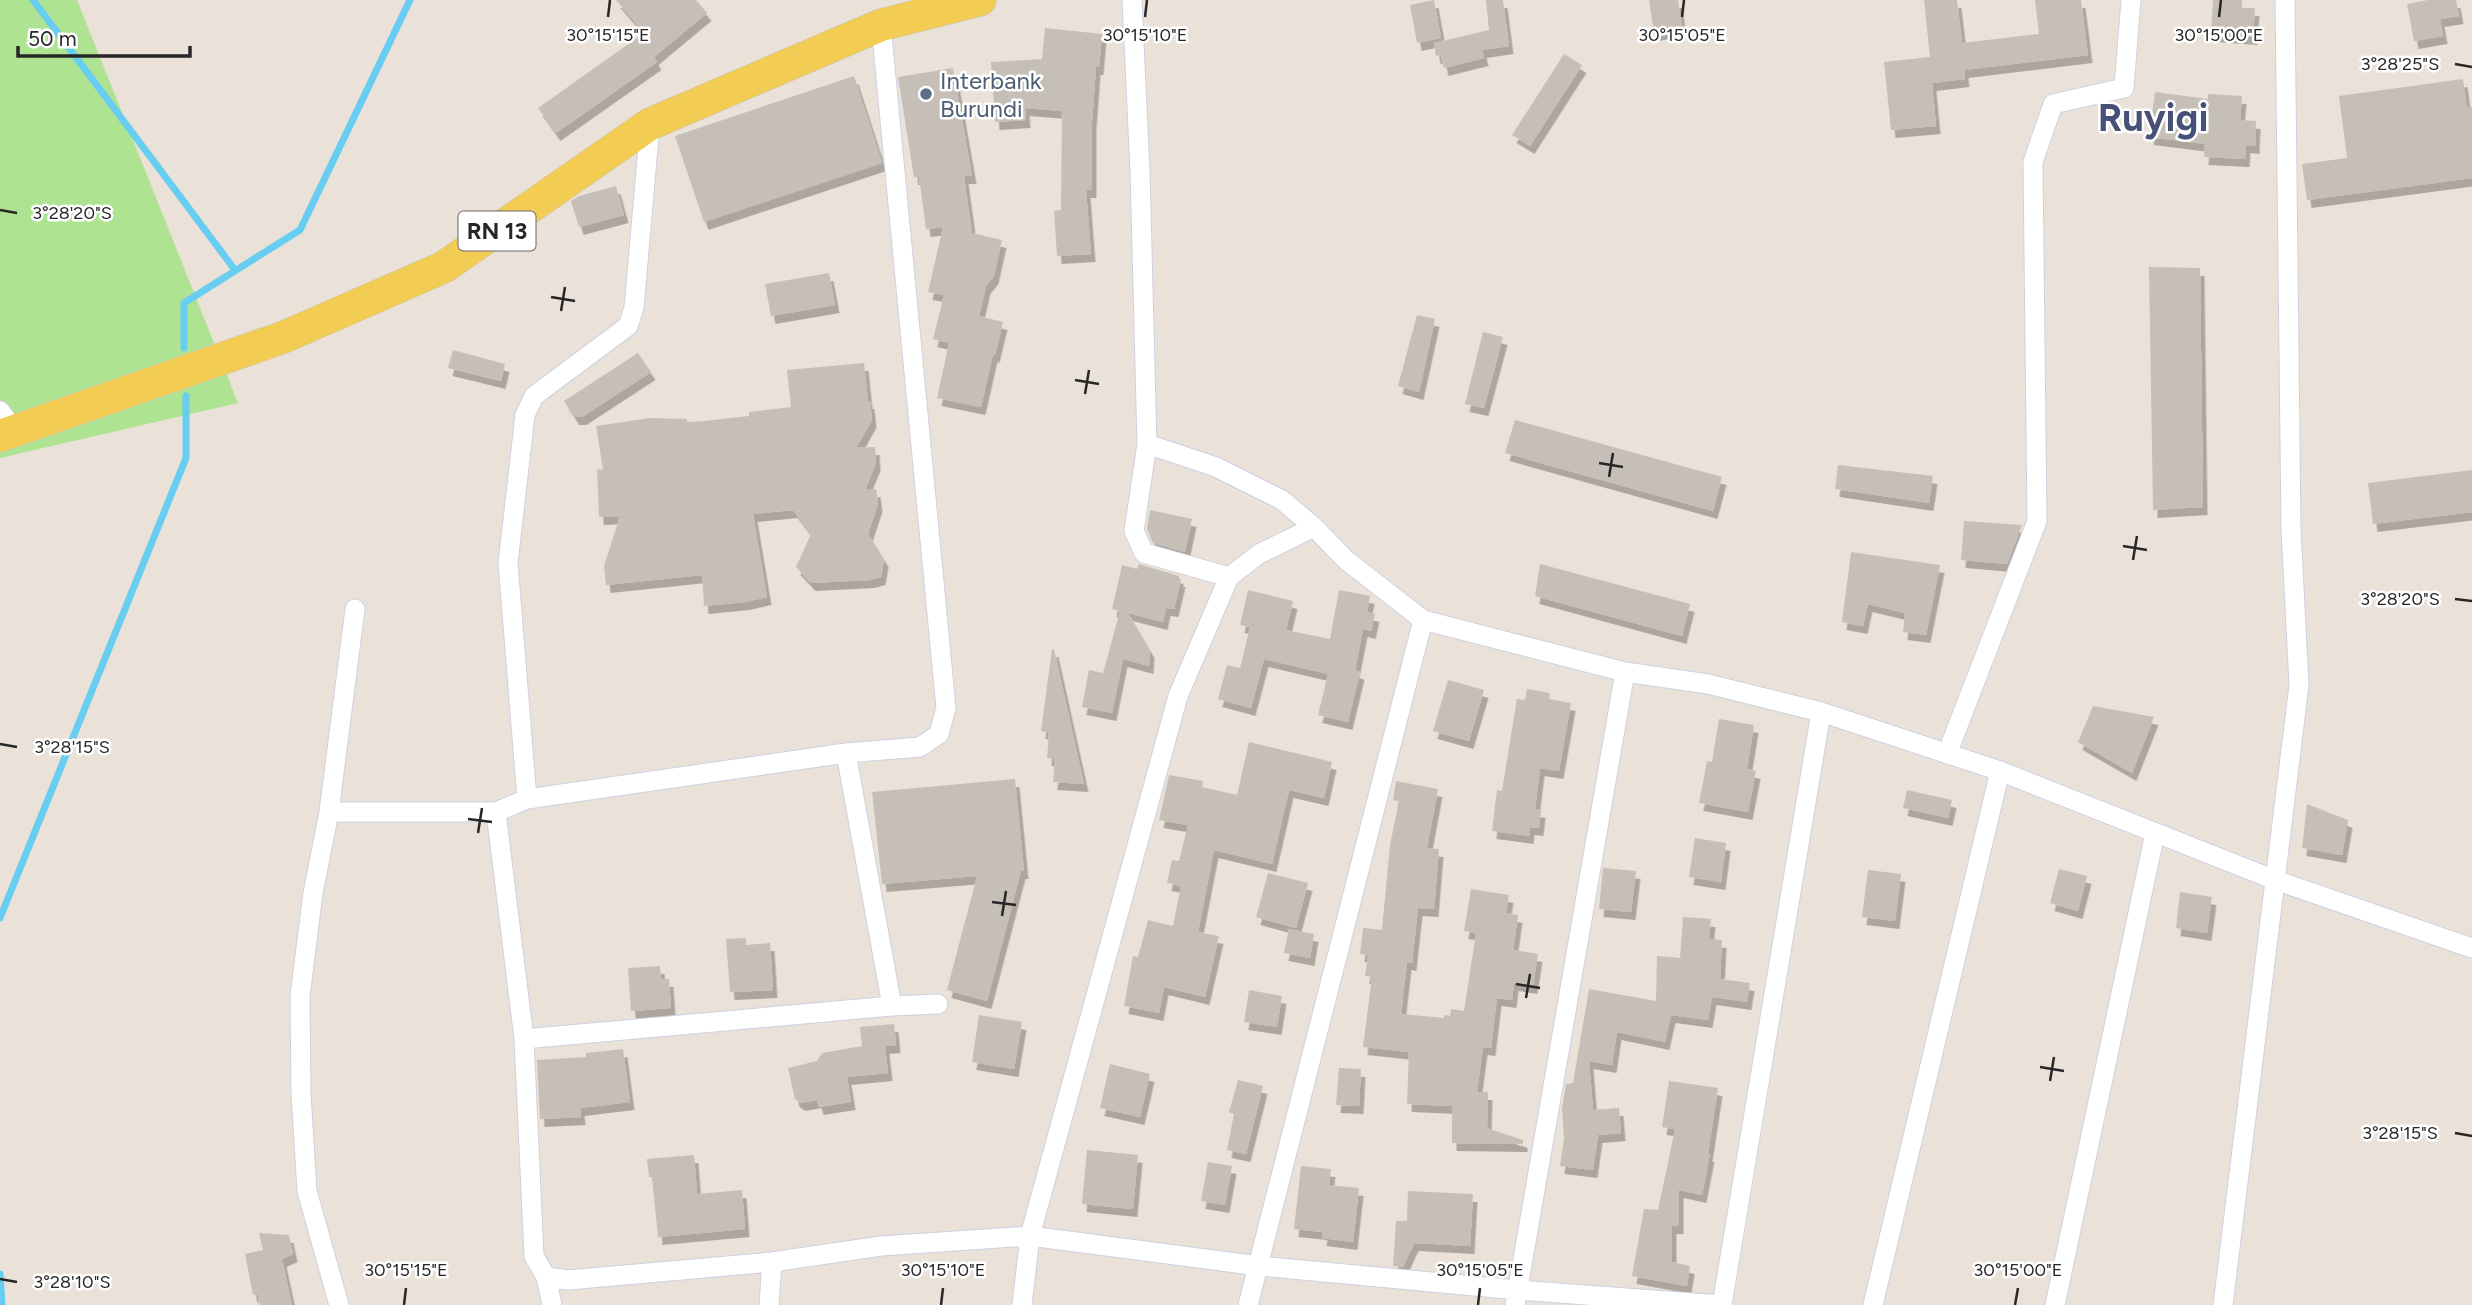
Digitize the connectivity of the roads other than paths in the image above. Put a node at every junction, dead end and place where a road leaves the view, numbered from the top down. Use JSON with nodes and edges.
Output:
{"nodes":[{"id":1,"x":980,"y":0,"type":"edge"},
{"id":2,"x":1132,"y":0,"type":"edge"},
{"id":3,"x":2131,"y":0,"type":"edge"},
{"id":4,"x":2285,"y":0,"type":"edge"},
{"id":5,"x":881,"y":25,"type":"junction"},
{"id":6,"x":650,"y":124,"type":"junction"},
{"id":7,"x":5,"y":426,"type":"edge"},
{"id":8,"x":1147,"y":444,"type":"junction"},
{"id":9,"x":1314,"y":527,"type":"junction"},
{"id":10,"x":1229,"y":577,"type":"junction"},
{"id":11,"x":355,"y":610,"type":"dead end"},
{"id":12,"x":1423,"y":620,"type":"junction"},
{"id":13,"x":1625,"y":672,"type":"junction"},
{"id":14,"x":1821,"y":712,"type":"junction"},
{"id":15,"x":846,"y":753,"type":"junction"},
{"id":16,"x":1947,"y":754,"type":"junction"},
{"id":17,"x":2000,"y":771,"type":"junction"},
{"id":18,"x":527,"y":799,"type":"junction"},
{"id":19,"x":329,"y":812,"type":"junction"},
{"id":20,"x":496,"y":812,"type":"junction"},
{"id":21,"x":2155,"y":833,"type":"junction"},
{"id":22,"x":2275,"y":880,"type":"junction"},
{"id":23,"x":2472,"y":948,"type":"edge"},
{"id":24,"x":938,"y":1004,"type":"dead end"},
{"id":25,"x":892,"y":1006,"type":"junction"},
{"id":26,"x":524,"y":1039,"type":"junction"},
{"id":27,"x":1030,"y":1236,"type":"junction"},
{"id":28,"x":772,"y":1262,"type":"junction"},
{"id":29,"x":1259,"y":1266,"type":"junction"},
{"id":30,"x":546,"y":1277,"type":"junction"},
{"id":31,"x":1516,"y":1298,"type":"edge"},
{"id":32,"x":339,"y":1305,"type":"edge"},
{"id":33,"x":552,"y":1305,"type":"edge"},
{"id":34,"x":769,"y":1305,"type":"edge"},
{"id":35,"x":1022,"y":1305,"type":"edge"},
{"id":36,"x":1248,"y":1305,"type":"edge"},
{"id":37,"x":1721,"y":1305,"type":"edge"},
{"id":38,"x":1873,"y":1305,"type":"edge"},
{"id":39,"x":2055,"y":1305,"type":"edge"},
{"id":40,"x":2223,"y":1305,"type":"edge"}],
"edges":[{"from":1,"to":5,"type":"main road","number":"RN 13"},
{"from":2,"to":8,"type":"street"},
{"from":3,"to":16,"type":"street"},
{"from":4,"to":22,"type":"street"},
{"from":5,"to":6,"type":"main road","number":"RN 13"},
{"from":5,"to":15,"type":"street"},
{"from":6,"to":7,"type":"main road","number":"RN 13"},
{"from":6,"to":18,"type":"street"},
{"from":8,"to":9,"type":"street"},
{"from":8,"to":10,"type":"street"},
{"from":9,"to":10,"type":"street"},
{"from":9,"to":12,"type":"street"},
{"from":10,"to":27,"type":"street"},
{"from":11,"to":19,"type":"street"},
{"from":12,"to":13,"type":"street"},
{"from":12,"to":29,"type":"street"},
{"from":13,"to":14,"type":"street"},
{"from":13,"to":31,"type":"street"},
{"from":14,"to":16,"type":"street"},
{"from":14,"to":37,"type":"street"},
{"from":15,"to":18,"type":"street"},
{"from":15,"to":25,"type":"street"},
{"from":16,"to":17,"type":"street"},
{"from":17,"to":21,"type":"street"},
{"from":17,"to":38,"type":"street"},
{"from":18,"to":20,"type":"street"},
{"from":19,"to":20,"type":"street"},
{"from":19,"to":32,"type":"street"},
{"from":20,"to":26,"type":"street"},
{"from":21,"to":22,"type":"street"},
{"from":21,"to":39,"type":"street"},
{"from":22,"to":23,"type":"street"},
{"from":22,"to":40,"type":"street"},
{"from":24,"to":25,"type":"street"},
{"from":25,"to":26,"type":"street"},
{"from":26,"to":30,"type":"street"},
{"from":27,"to":28,"type":"street"},
{"from":27,"to":29,"type":"street"},
{"from":27,"to":35,"type":"street"},
{"from":28,"to":30,"type":"street"},
{"from":28,"to":34,"type":"street"},
{"from":29,"to":31,"type":"street"},
{"from":29,"to":36,"type":"street"},
{"from":30,"to":33,"type":"street"},
{"from":31,"to":37,"type":"street"}]}
